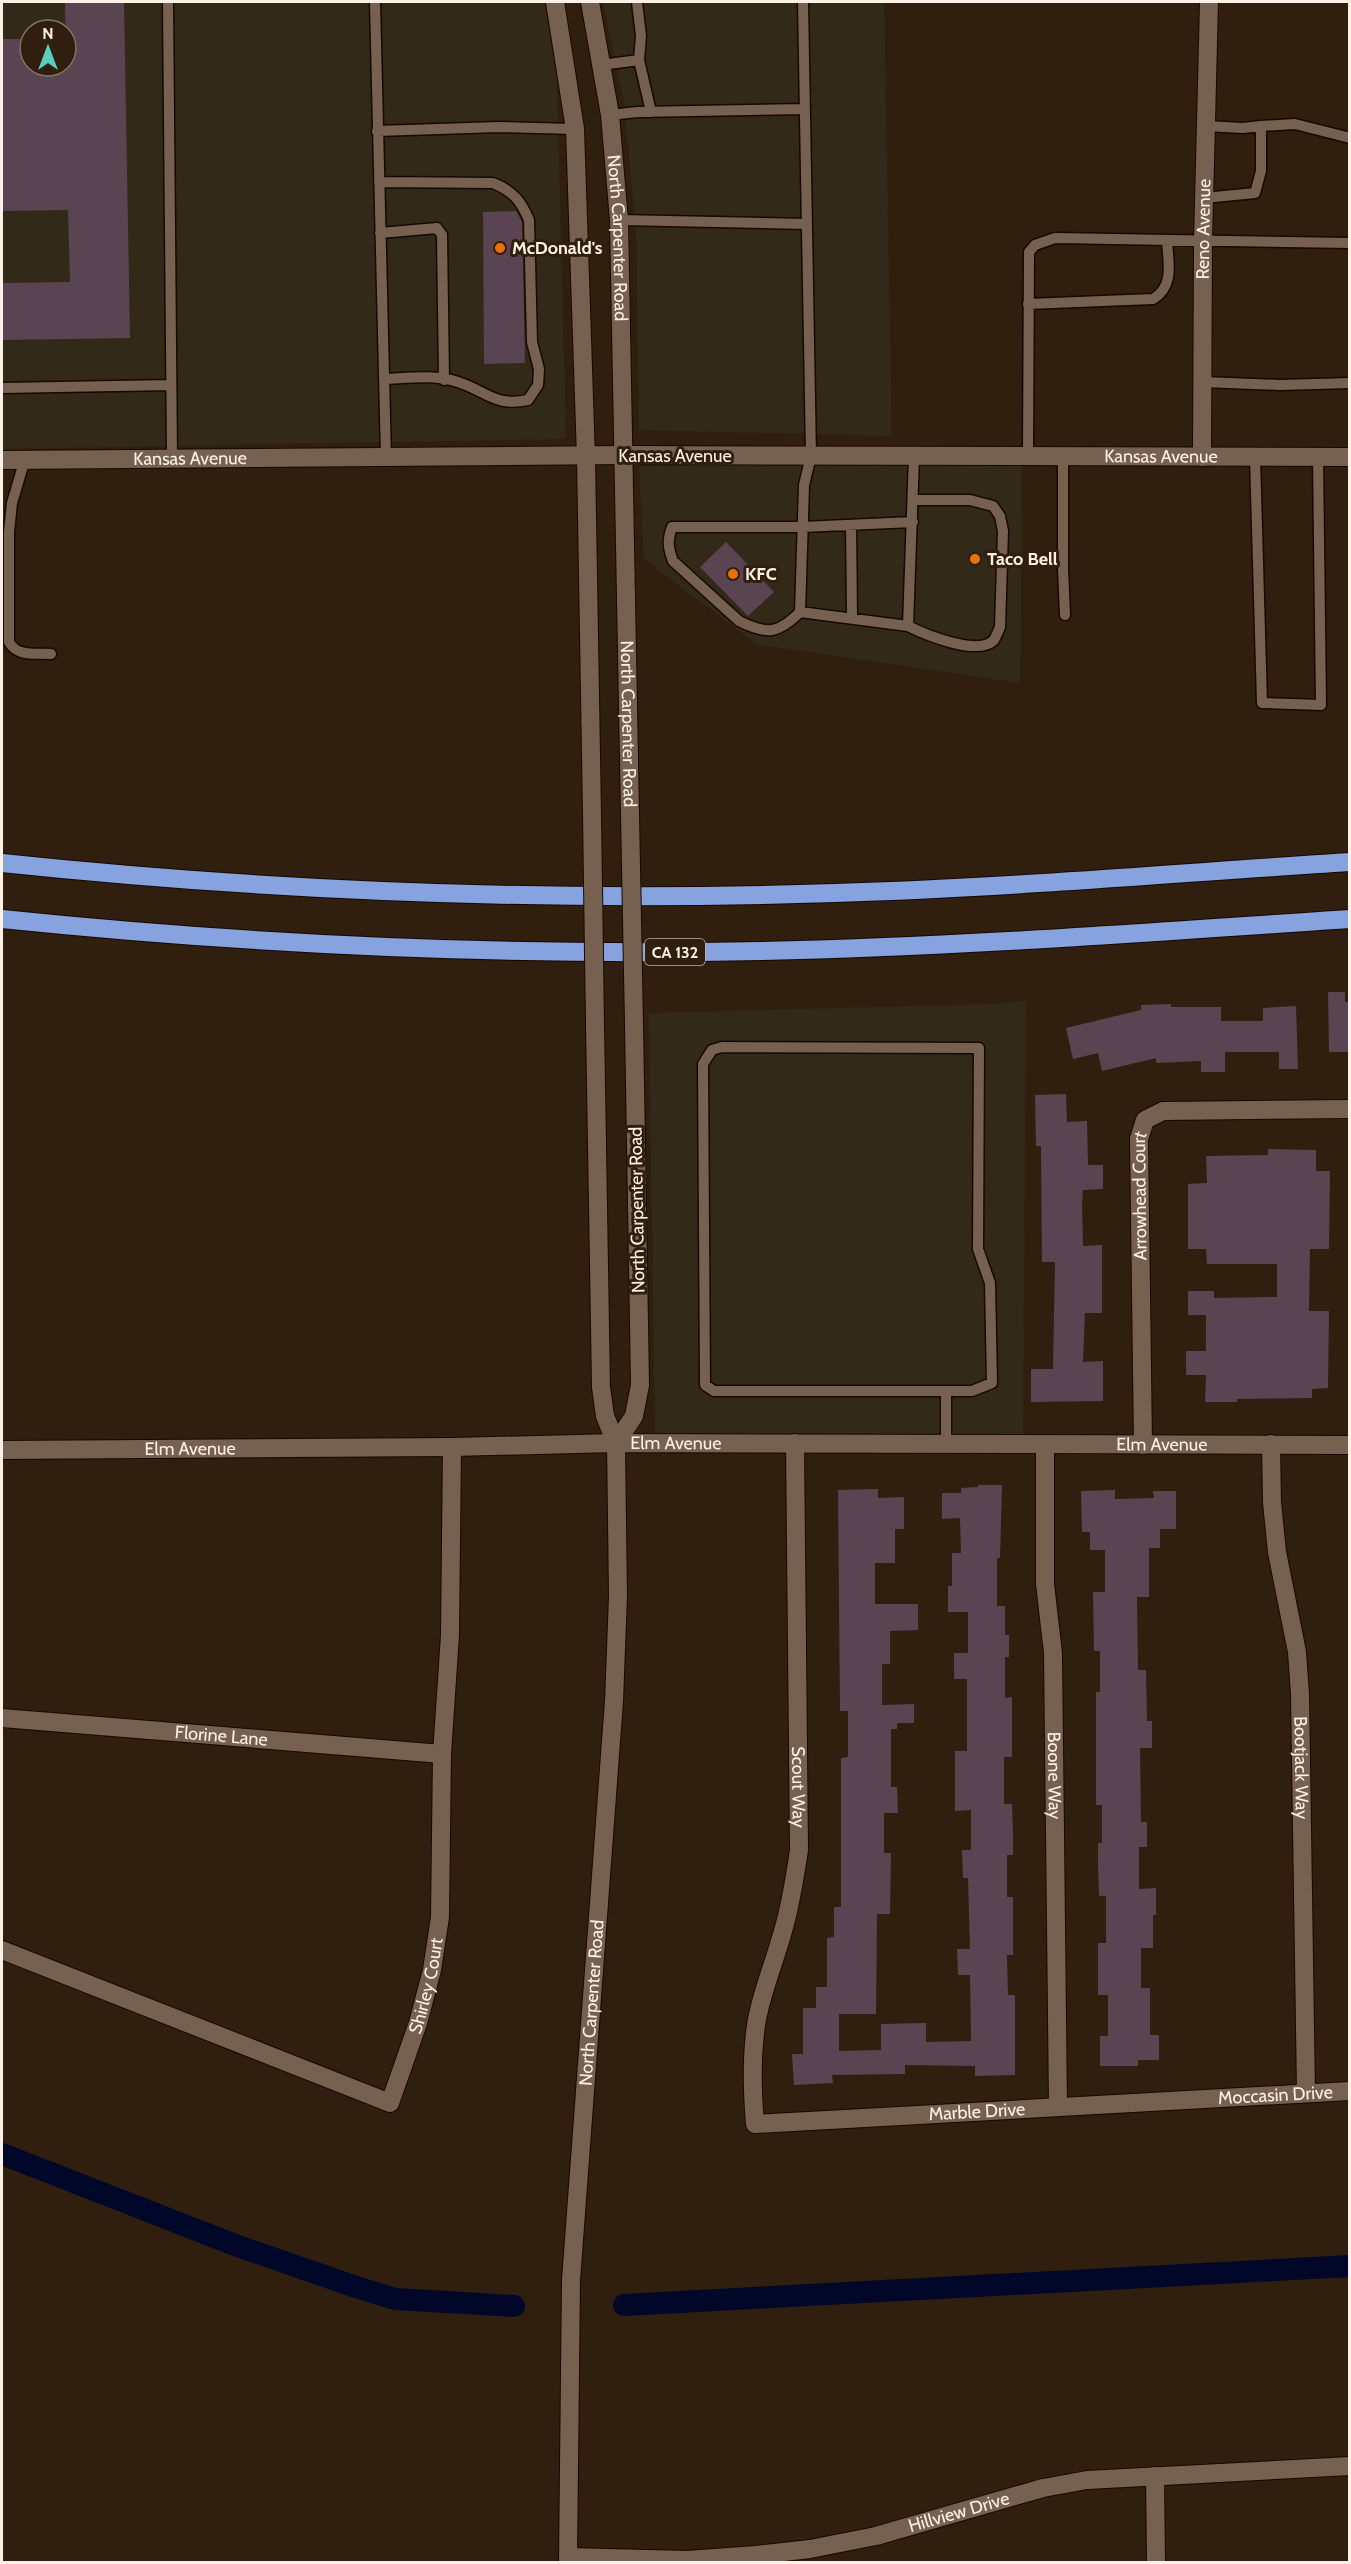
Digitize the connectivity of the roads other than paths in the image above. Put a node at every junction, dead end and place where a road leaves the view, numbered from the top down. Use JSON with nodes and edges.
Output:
{"nodes":[{"id":1,"x":168,"y":2,"type":"edge"},
{"id":2,"x":375,"y":2,"type":"edge"},
{"id":3,"x":555,"y":2,"type":"edge"},
{"id":4,"x":590,"y":2,"type":"edge"},
{"id":5,"x":637,"y":2,"type":"edge"},
{"id":6,"x":803,"y":2,"type":"edge"},
{"id":7,"x":1209,"y":2,"type":"edge"},
{"id":8,"x":639,"y":60,"type":"junction"},
{"id":9,"x":601,"y":65,"type":"junction"},
{"id":10,"x":804,"y":109,"type":"junction"},
{"id":11,"x":651,"y":112,"type":"junction"},
{"id":12,"x":610,"y":115,"type":"junction"},
{"id":13,"x":1206,"y":126,"type":"junction"},
{"id":14,"x":1261,"y":126,"type":"junction"},
{"id":15,"x":575,"y":129,"type":"junction"},
{"id":16,"x":377,"y":131,"type":"junction"},
{"id":17,"x":1350,"y":138,"type":"edge"},
{"id":18,"x":379,"y":183,"type":"junction"},
{"id":19,"x":1204,"y":198,"type":"junction"},
{"id":20,"x":619,"y":220,"type":"junction"},
{"id":21,"x":806,"y":224,"type":"junction"},
{"id":22,"x":380,"y":233,"type":"junction"},
{"id":23,"x":1167,"y":241,"type":"junction"},
{"id":24,"x":1203,"y":241,"type":"junction"},
{"id":25,"x":1350,"y":243,"type":"edge"},
{"id":26,"x":1028,"y":304,"type":"junction"},
{"id":27,"x":384,"y":379,"type":"junction"},
{"id":28,"x":444,"y":380,"type":"junction"},
{"id":29,"x":1203,"y":382,"type":"junction"},
{"id":30,"x":1350,"y":383,"type":"edge"},
{"id":31,"x":171,"y":385,"type":"junction"},
{"id":32,"x":2,"y":388,"type":"edge"},
{"id":33,"x":624,"y":455,"type":"junction"},
{"id":34,"x":811,"y":456,"type":"junction"},
{"id":35,"x":914,"y":456,"type":"junction"},
{"id":36,"x":1028,"y":456,"type":"junction"},
{"id":37,"x":1063,"y":456,"type":"junction"},
{"id":38,"x":586,"y":457,"type":"junction"},
{"id":39,"x":1202,"y":457,"type":"junction"},
{"id":40,"x":1255,"y":457,"type":"junction"},
{"id":41,"x":1318,"y":457,"type":"junction"},
{"id":42,"x":1350,"y":457,"type":"edge"},
{"id":43,"x":386,"y":458,"type":"junction"},
{"id":44,"x":25,"y":459,"type":"junction"},
{"id":45,"x":172,"y":459,"type":"junction"},
{"id":46,"x":2,"y":460,"type":"edge"},
{"id":47,"x":913,"y":500,"type":"junction"},
{"id":48,"x":913,"y":522,"type":"junction"},
{"id":49,"x":851,"y":525,"type":"junction"},
{"id":50,"x":802,"y":528,"type":"junction"},
{"id":51,"x":800,"y":612,"type":"junction"},
{"id":52,"x":1065,"y":615,"type":"dead end"},
{"id":53,"x":852,"y":617,"type":"junction"},
{"id":54,"x":908,"y":626,"type":"junction"},
{"id":55,"x":51,"y":654,"type":"dead end"},
{"id":56,"x":1350,"y":862,"type":"edge"},
{"id":57,"x":2,"y":863,"type":"edge"},
{"id":58,"x":2,"y":919,"type":"edge"},
{"id":59,"x":1350,"y":919,"type":"edge"},
{"id":60,"x":1350,"y":1109,"type":"edge"},
{"id":61,"x":946,"y":1391,"type":"junction"},
{"id":62,"x":616,"y":1443,"type":"junction"},
{"id":63,"x":795,"y":1443,"type":"junction"},
{"id":64,"x":946,"y":1444,"type":"junction"},
{"id":65,"x":1045,"y":1444,"type":"junction"},
{"id":66,"x":1271,"y":1444,"type":"junction"},
{"id":67,"x":1143,"y":1445,"type":"junction"},
{"id":68,"x":1350,"y":1445,"type":"edge"},
{"id":69,"x":452,"y":1448,"type":"junction"},
{"id":70,"x":2,"y":1450,"type":"edge"},
{"id":71,"x":2,"y":1718,"type":"edge"},
{"id":72,"x":442,"y":1754,"type":"junction"},
{"id":73,"x":2,"y":1950,"type":"edge"},
{"id":74,"x":1350,"y":2091,"type":"edge"},
{"id":75,"x":1306,"y":2093,"type":"junction"},
{"id":76,"x":1199,"y":2099,"type":"joint"},
{"id":77,"x":1058,"y":2107,"type":"junction"},
{"id":78,"x":755,"y":2124,"type":"joint"},
{"id":79,"x":1350,"y":2466,"type":"edge"},
{"id":80,"x":1155,"y":2476,"type":"junction"},
{"id":81,"x":756,"y":2559,"type":"edge"},
{"id":82,"x":568,"y":2560,"type":"edge"},
{"id":83,"x":1156,"y":2562,"type":"edge"}],
"edges":[{"from":1,"to":31,"type":"lane"},
{"from":2,"to":16,"type":"lane"},
{"from":3,"to":15,"type":"street","name":"North Carpenter Road"},
{"from":4,"to":9,"type":"street","name":"North Carpenter Road"},
{"from":5,"to":8,"type":"lane"},
{"from":6,"to":10,"type":"lane"},
{"from":7,"to":13,"type":"street","name":"Reno Avenue"},
{"from":8,"to":9,"type":"lane"},
{"from":8,"to":11,"type":"lane"},
{"from":9,"to":12,"type":"street","name":"North Carpenter Road"},
{"from":10,"to":11,"type":"lane"},
{"from":10,"to":21,"type":"lane"},
{"from":11,"to":12,"type":"lane"},
{"from":12,"to":20,"type":"street","name":"North Carpenter Road"},
{"from":13,"to":14,"type":"lane"},
{"from":13,"to":19,"type":"street","name":"Reno Avenue"},
{"from":14,"to":17,"type":"lane"},
{"from":14,"to":19,"type":"lane"},
{"from":15,"to":16,"type":"lane"},
{"from":15,"to":38,"type":"street","name":"North Carpenter Road"},
{"from":16,"to":18,"type":"lane"},
{"from":18,"to":22,"type":"lane"},
{"from":18,"to":28,"type":"lane"},
{"from":19,"to":24,"type":"street","name":"Reno Avenue"},
{"from":20,"to":21,"type":"lane"},
{"from":20,"to":33,"type":"street","name":"North Carpenter Road"},
{"from":21,"to":34,"type":"lane"},
{"from":22,"to":27,"type":"lane"},
{"from":22,"to":28,"type":"lane"},
{"from":23,"to":24,"type":"lane"},
{"from":23,"to":26,"type":"lane"},
{"from":23,"to":26,"type":"lane"},
{"from":24,"to":25,"type":"lane"},
{"from":24,"to":29,"type":"street","name":"Reno Avenue"},
{"from":26,"to":36,"type":"lane"},
{"from":27,"to":28,"type":"lane"},
{"from":27,"to":43,"type":"lane"},
{"from":29,"to":30,"type":"lane"},
{"from":29,"to":39,"type":"street","name":"Reno Avenue"},
{"from":31,"to":32,"type":"lane"},
{"from":31,"to":45,"type":"lane"},
{"from":33,"to":34,"type":"street","name":"Kansas Avenue"},
{"from":33,"to":38,"type":"street","name":"Kansas Avenue"},
{"from":33,"to":62,"type":"street","name":"North Carpenter Road","bridge":true},
{"from":34,"to":35,"type":"street","name":"Kansas Avenue"},
{"from":34,"to":50,"type":"lane"},
{"from":35,"to":36,"type":"street","name":"Kansas Avenue"},
{"from":35,"to":47,"type":"lane"},
{"from":36,"to":37,"type":"street","name":"Kansas Avenue"},
{"from":37,"to":39,"type":"street","name":"Kansas Avenue"},
{"from":37,"to":52,"type":"lane"},
{"from":38,"to":43,"type":"street","name":"Kansas Avenue"},
{"from":38,"to":62,"type":"street","name":"North Carpenter Road","bridge":true},
{"from":39,"to":40,"type":"street","name":"Kansas Avenue"},
{"from":40,"to":41,"type":"street","name":"Kansas Avenue"},
{"from":40,"to":41,"type":"lane"},
{"from":41,"to":42,"type":"street","name":"Kansas Avenue"},
{"from":43,"to":45,"type":"street","name":"Kansas Avenue"},
{"from":44,"to":45,"type":"street","name":"Kansas Avenue"},
{"from":44,"to":46,"type":"street","name":"Kansas Avenue"},
{"from":44,"to":55,"type":"lane"},
{"from":47,"to":48,"type":"lane"},
{"from":47,"to":54,"type":"lane"},
{"from":48,"to":49,"type":"lane"},
{"from":48,"to":54,"type":"lane"},
{"from":49,"to":50,"type":"lane"},
{"from":49,"to":53,"type":"lane"},
{"from":50,"to":51,"type":"lane"},
{"from":50,"to":51,"type":"lane"},
{"from":51,"to":53,"type":"lane"},
{"from":53,"to":54,"type":"lane"},
{"from":56,"to":57,"type":"highway"},
{"from":58,"to":59,"type":"highway","number":"CA 132"},
{"from":60,"to":67,"type":"street","name":"Arrowhead Court"},
{"from":61,"to":61,"type":"lane"},
{"from":61,"to":64,"type":"lane"},
{"from":62,"to":63,"type":"street","name":"Elm Avenue"},
{"from":62,"to":69,"type":"street","name":"Elm Avenue"},
{"from":62,"to":82,"type":"street","name":"North Carpenter Road"},
{"from":63,"to":64,"type":"street","name":"Elm Avenue"},
{"from":63,"to":78,"type":"street","name":"Scout Way"},
{"from":64,"to":65,"type":"street","name":"Elm Avenue"},
{"from":65,"to":67,"type":"street","name":"Elm Avenue"},
{"from":65,"to":77,"type":"street","name":"Boone Way"},
{"from":66,"to":67,"type":"street","name":"Elm Avenue"},
{"from":66,"to":68,"type":"street","name":"Elm Avenue"},
{"from":66,"to":75,"type":"street","name":"Bootjack Way"},
{"from":69,"to":70,"type":"street","name":"Elm Avenue"},
{"from":69,"to":72,"type":"street","name":"Shirley Court"},
{"from":71,"to":72,"type":"street","name":"Florine Lane"},
{"from":72,"to":73,"type":"street","name":"Shirley Court"},
{"from":74,"to":75,"type":"street","name":"Moccasin Drive"},
{"from":75,"to":76,"type":"street","name":"Moccasin Drive"},
{"from":76,"to":77,"type":"street","name":"Marble Drive"},
{"from":77,"to":78,"type":"street","name":"Marble Drive"},
{"from":79,"to":80,"type":"street","name":"Hillview Drive"},
{"from":80,"to":81,"type":"street","name":"Hillview Drive"},
{"from":80,"to":83,"type":"street"},
{"from":81,"to":82,"type":"street","name":"Hillview Drive"}]}
